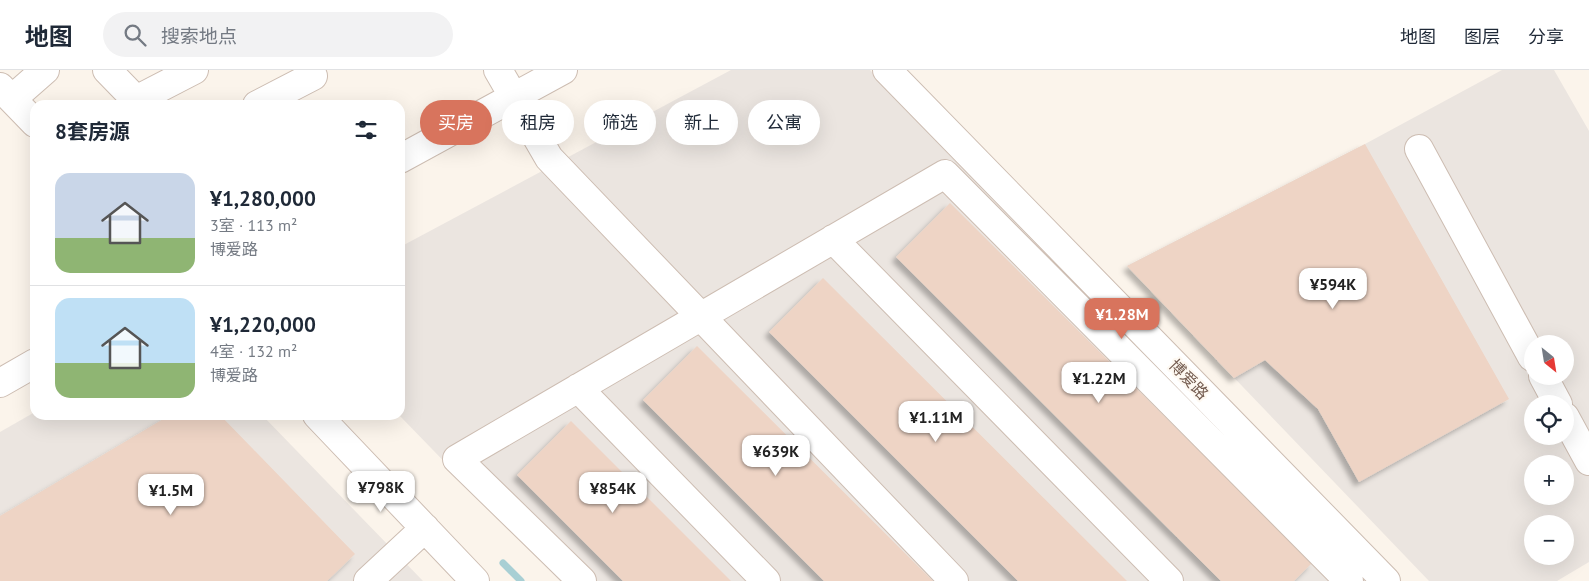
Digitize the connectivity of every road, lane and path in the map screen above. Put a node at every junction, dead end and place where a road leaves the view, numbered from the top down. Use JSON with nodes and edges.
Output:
{"nodes":[{"id":1,"x":45,"y":70,"type":"edge"},
{"id":2,"x":107,"y":70,"type":"edge"},
{"id":3,"x":194,"y":70,"type":"edge"},
{"id":4,"x":498,"y":70,"type":"edge"},
{"id":5,"x":563,"y":70,"type":"edge"},
{"id":6,"x":887,"y":70,"type":"edge"},
{"id":7,"x":312,"y":76,"type":"dead end"},
{"id":8,"x":6,"y":93,"type":"edge"},
{"id":9,"x":513,"y":97,"type":"junction"},
{"id":10,"x":136,"y":100,"type":"edge"},
{"id":11,"x":144,"y":100,"type":"edge"},
{"id":12,"x":266,"y":100,"type":"edge"},
{"id":13,"x":30,"y":118,"type":"edge"},
{"id":14,"x":1419,"y":149,"type":"dead end"},
{"id":15,"x":405,"y":156,"type":"edge"},
{"id":16,"x":833,"y":239,"type":"junction"},
{"id":17,"x":701,"y":317,"type":"junction"},
{"id":18,"x":1524,"y":342,"type":"edge"},
{"id":19,"x":30,"y":366,"type":"edge"},
{"id":20,"x":0,"y":383,"type":"edge"},
{"id":21,"x":578,"y":388,"type":"junction"},
{"id":22,"x":322,"y":420,"type":"edge"},
{"id":23,"x":1574,"y":434,"type":"edge"},
{"id":24,"x":1589,"y":461,"type":"edge"},
{"id":25,"x":425,"y":528,"type":"junction"},
{"id":26,"x":380,"y":577,"type":"edge"},
{"id":27,"x":475,"y":581,"type":"edge"},
{"id":28,"x":582,"y":581,"type":"edge"},
{"id":29,"x":766,"y":581,"type":"edge"},
{"id":30,"x":954,"y":581,"type":"edge"},
{"id":31,"x":1169,"y":581,"type":"edge"},
{"id":32,"x":1349,"y":581,"type":"edge"},
{"id":33,"x":1386,"y":581,"type":"edge"}],
"edges":[{"from":1,"to":8,"type":"street"},
{"from":2,"to":10,"type":"street"},
{"from":3,"to":11,"type":"street"},
{"from":4,"to":9,"type":"street"},
{"from":5,"to":9,"type":"street"},
{"from":6,"to":33,"type":"street","name":"博爱路"},
{"from":7,"to":12,"type":"street"},
{"from":8,"to":13,"type":"street"},
{"from":9,"to":15,"type":"street"},
{"from":9,"to":17,"type":"street"},
{"from":14,"to":18,"type":"street"},
{"from":16,"to":17,"type":"street"},
{"from":16,"to":31,"type":"street"},
{"from":16,"to":32,"type":"street"},
{"from":17,"to":21,"type":"street"},
{"from":17,"to":30,"type":"street"},
{"from":19,"to":20,"type":"street"},
{"from":21,"to":28,"type":"street"},
{"from":21,"to":29,"type":"street"},
{"from":22,"to":25,"type":"street"},
{"from":23,"to":24,"type":"street"},
{"from":25,"to":26,"type":"street"},
{"from":25,"to":27,"type":"street"}]}
